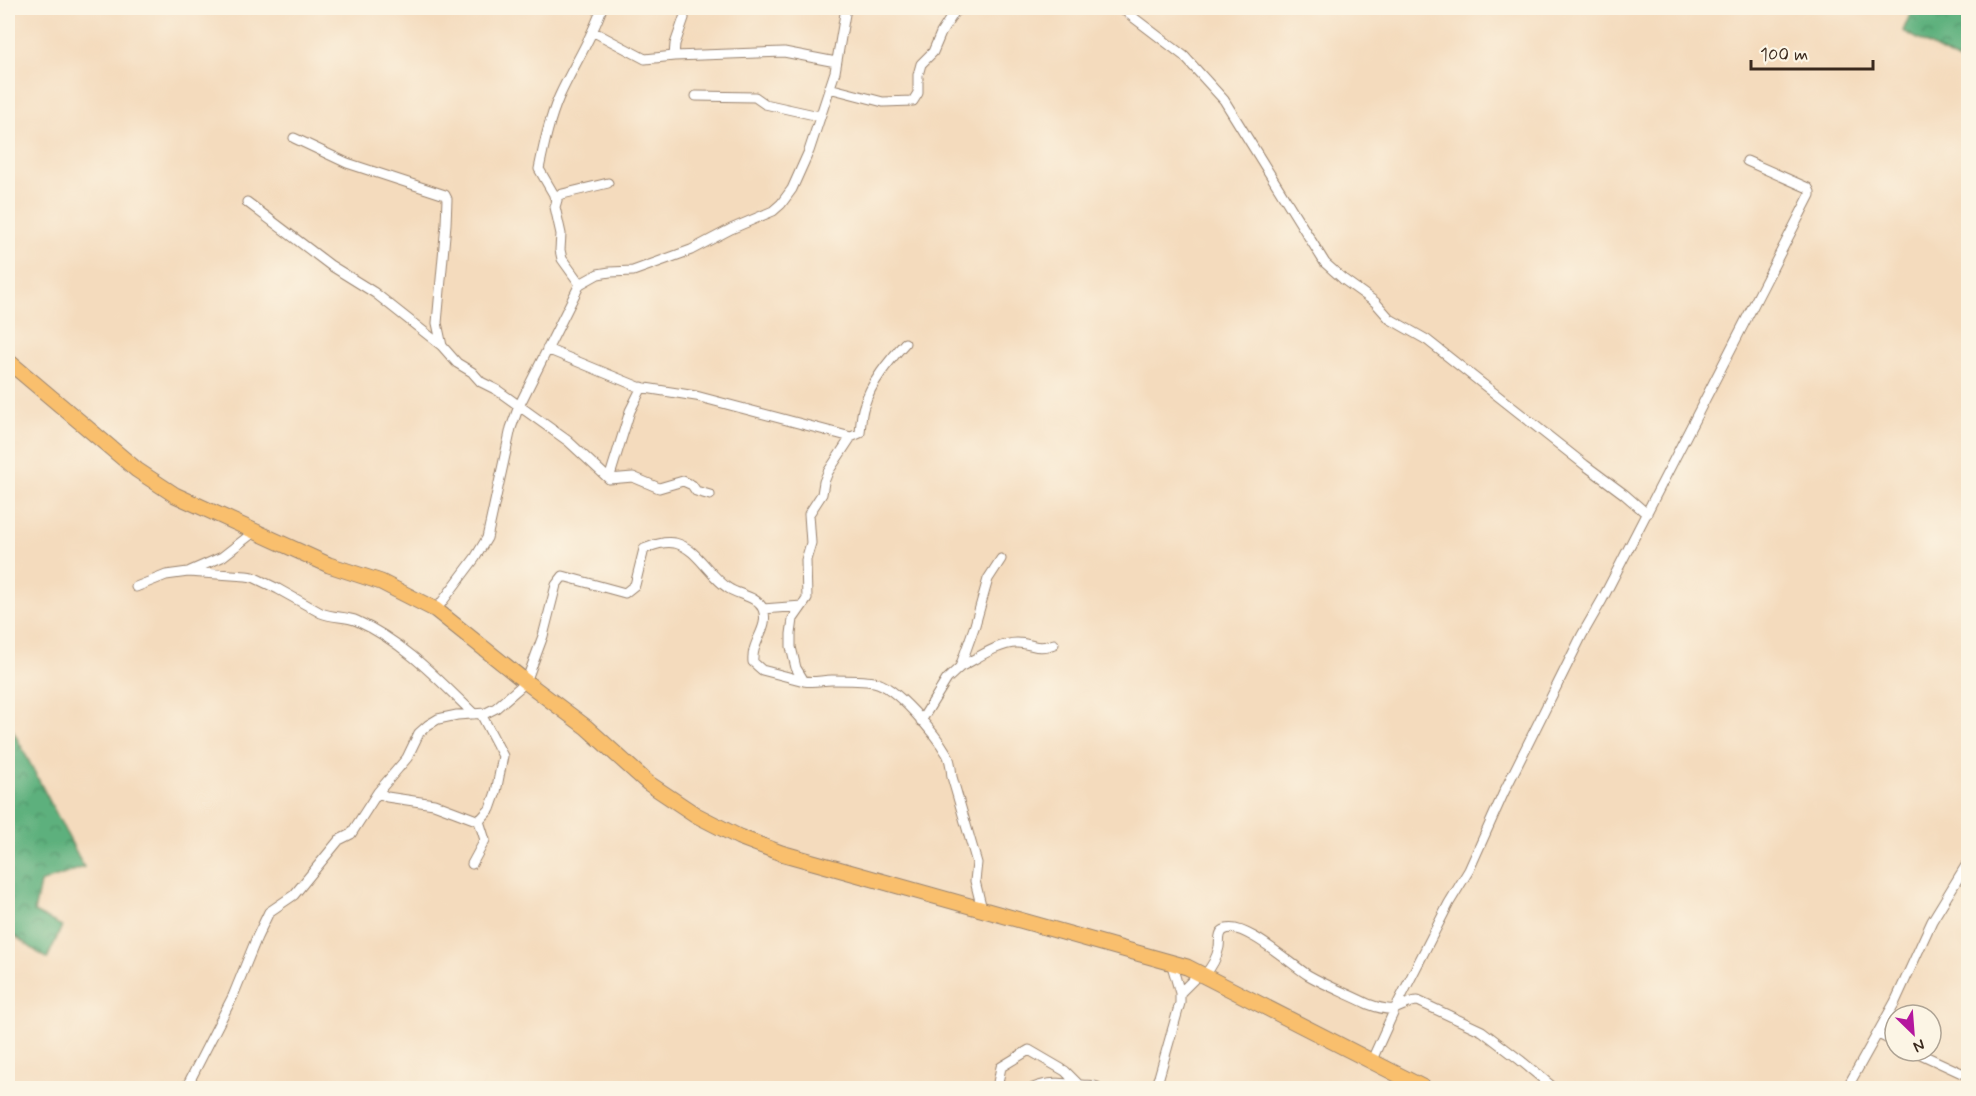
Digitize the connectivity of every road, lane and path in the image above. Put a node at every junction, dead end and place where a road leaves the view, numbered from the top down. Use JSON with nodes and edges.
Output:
{"nodes":[{"id":1,"x":602,"y":8,"type":"edge"},
{"id":2,"x":846,"y":8,"type":"edge"},
{"id":3,"x":968,"y":8,"type":"edge"},
{"id":4,"x":1121,"y":8,"type":"edge"},
{"id":5,"x":684,"y":18,"type":"dead end"},
{"id":6,"x":594,"y":32,"type":"junction"},
{"id":7,"x":674,"y":56,"type":"junction"},
{"id":8,"x":836,"y":62,"type":"junction"},
{"id":9,"x":829,"y":88,"type":"junction"},
{"id":10,"x":696,"y":96,"type":"dead end"},
{"id":11,"x":819,"y":116,"type":"junction"},
{"id":12,"x":294,"y":138,"type":"dead end"},
{"id":13,"x":1747,"y":161,"type":"dead end"},
{"id":14,"x":608,"y":183,"type":"dead end"},
{"id":15,"x":554,"y":196,"type":"junction"},
{"id":16,"x":247,"y":202,"type":"dead end"},
{"id":17,"x":579,"y":284,"type":"junction"},
{"id":18,"x":905,"y":343,"type":"dead end"},
{"id":19,"x":442,"y":346,"type":"junction"},
{"id":20,"x":548,"y":349,"type":"junction"},
{"id":21,"x":8,"y":361,"type":"edge"},
{"id":22,"x":642,"y":387,"type":"junction"},
{"id":23,"x":519,"y":406,"type":"junction"},
{"id":24,"x":851,"y":437,"type":"junction"},
{"id":25,"x":609,"y":479,"type":"junction"},
{"id":26,"x":710,"y":495,"type":"dead end"},
{"id":27,"x":1647,"y":514,"type":"junction"},
{"id":28,"x":254,"y":532,"type":"junction"},
{"id":29,"x":1002,"y":559,"type":"dead end"},
{"id":30,"x":188,"y":572,"type":"junction"},
{"id":31,"x":136,"y":587,"type":"dead end"},
{"id":32,"x":802,"y":606,"type":"junction"},
{"id":33,"x":763,"y":609,"type":"junction"},
{"id":34,"x":436,"y":610,"type":"junction"},
{"id":35,"x":1054,"y":644,"type":"dead end"},
{"id":36,"x":960,"y":667,"type":"junction"},
{"id":37,"x":804,"y":681,"type":"junction"},
{"id":38,"x":526,"y":682,"type":"junction"},
{"id":39,"x":477,"y":714,"type":"junction"},
{"id":40,"x":921,"y":721,"type":"junction"},
{"id":41,"x":378,"y":792,"type":"junction"},
{"id":42,"x":479,"y":821,"type":"junction"},
{"id":43,"x":1968,"y":862,"type":"edge"},
{"id":44,"x":472,"y":864,"type":"dead end"},
{"id":45,"x":982,"y":909,"type":"junction"},
{"id":46,"x":1171,"y":962,"type":"junction"},
{"id":47,"x":1202,"y":975,"type":"junction"},
{"id":48,"x":1180,"y":993,"type":"junction"},
{"id":49,"x":1395,"y":1009,"type":"junction"},
{"id":50,"x":1878,"y":1034,"type":"junction"},
{"id":51,"x":1883,"y":1036,"type":"edge"},
{"id":52,"x":1371,"y":1062,"type":"junction"},
{"id":53,"x":1940,"y":1063,"type":"edge"},
{"id":54,"x":1968,"y":1076,"type":"edge"},
{"id":55,"x":1079,"y":1084,"type":"junction"},
{"id":56,"x":1421,"y":1088,"type":"edge"},
{"id":57,"x":186,"y":1089,"type":"edge"},
{"id":58,"x":997,"y":1089,"type":"edge"},
{"id":59,"x":1033,"y":1089,"type":"edge"},
{"id":60,"x":1099,"y":1089,"type":"edge"},
{"id":61,"x":1154,"y":1089,"type":"edge"},
{"id":62,"x":1554,"y":1089,"type":"edge"},
{"id":63,"x":1847,"y":1089,"type":"edge"}],
"edges":[{"from":1,"to":6,"type":"street"},
{"from":2,"to":8,"type":"street"},
{"from":3,"to":9,"type":"street"},
{"from":4,"to":27,"type":"street"},
{"from":5,"to":7,"type":"street"},
{"from":6,"to":7,"type":"street"},
{"from":6,"to":15,"type":"street"},
{"from":7,"to":8,"type":"street"},
{"from":8,"to":9,"type":"street"},
{"from":9,"to":11,"type":"street"},
{"from":10,"to":11,"type":"street"},
{"from":11,"to":17,"type":"street"},
{"from":12,"to":19,"type":"street"},
{"from":13,"to":27,"type":"street"},
{"from":14,"to":15,"type":"street"},
{"from":15,"to":17,"type":"street"},
{"from":16,"to":19,"type":"street"},
{"from":17,"to":20,"type":"street"},
{"from":18,"to":24,"type":"street"},
{"from":19,"to":23,"type":"street"},
{"from":20,"to":22,"type":"street"},
{"from":20,"to":23,"type":"street"},
{"from":21,"to":28,"type":"main road"},
{"from":22,"to":24,"type":"street"},
{"from":22,"to":25,"type":"street"},
{"from":23,"to":25,"type":"street"},
{"from":23,"to":34,"type":"street"},
{"from":24,"to":32,"type":"street"},
{"from":25,"to":26,"type":"street"},
{"from":27,"to":49,"type":"street"},
{"from":28,"to":30,"type":"street"},
{"from":28,"to":34,"type":"main road"},
{"from":29,"to":36,"type":"street"},
{"from":30,"to":31,"type":"street"},
{"from":30,"to":39,"type":"street"},
{"from":32,"to":33,"type":"street"},
{"from":32,"to":37,"type":"street"},
{"from":33,"to":37,"type":"street"},
{"from":33,"to":38,"type":"street"},
{"from":34,"to":38,"type":"main road"},
{"from":35,"to":36,"type":"street"},
{"from":36,"to":40,"type":"street"},
{"from":37,"to":40,"type":"street"},
{"from":38,"to":39,"type":"street"},
{"from":38,"to":45,"type":"main road"},
{"from":39,"to":41,"type":"street"},
{"from":39,"to":42,"type":"street"},
{"from":40,"to":45,"type":"street"},
{"from":41,"to":42,"type":"street"},
{"from":41,"to":57,"type":"street"},
{"from":42,"to":44,"type":"street"},
{"from":43,"to":50,"type":"street"},
{"from":45,"to":46,"type":"main road"},
{"from":46,"to":47,"type":"main road"},
{"from":46,"to":48,"type":"street"},
{"from":47,"to":48,"type":"street"},
{"from":47,"to":49,"type":"street"},
{"from":47,"to":52,"type":"main road"},
{"from":48,"to":61,"type":"street"},
{"from":49,"to":52,"type":"street"},
{"from":49,"to":62,"type":"street"},
{"from":50,"to":51,"type":"street"},
{"from":50,"to":63,"type":"street"},
{"from":52,"to":56,"type":"main road"},
{"from":53,"to":54,"type":"street"},
{"from":55,"to":58,"type":"street"},
{"from":55,"to":59,"type":"street"},
{"from":55,"to":60,"type":"street"}]}
